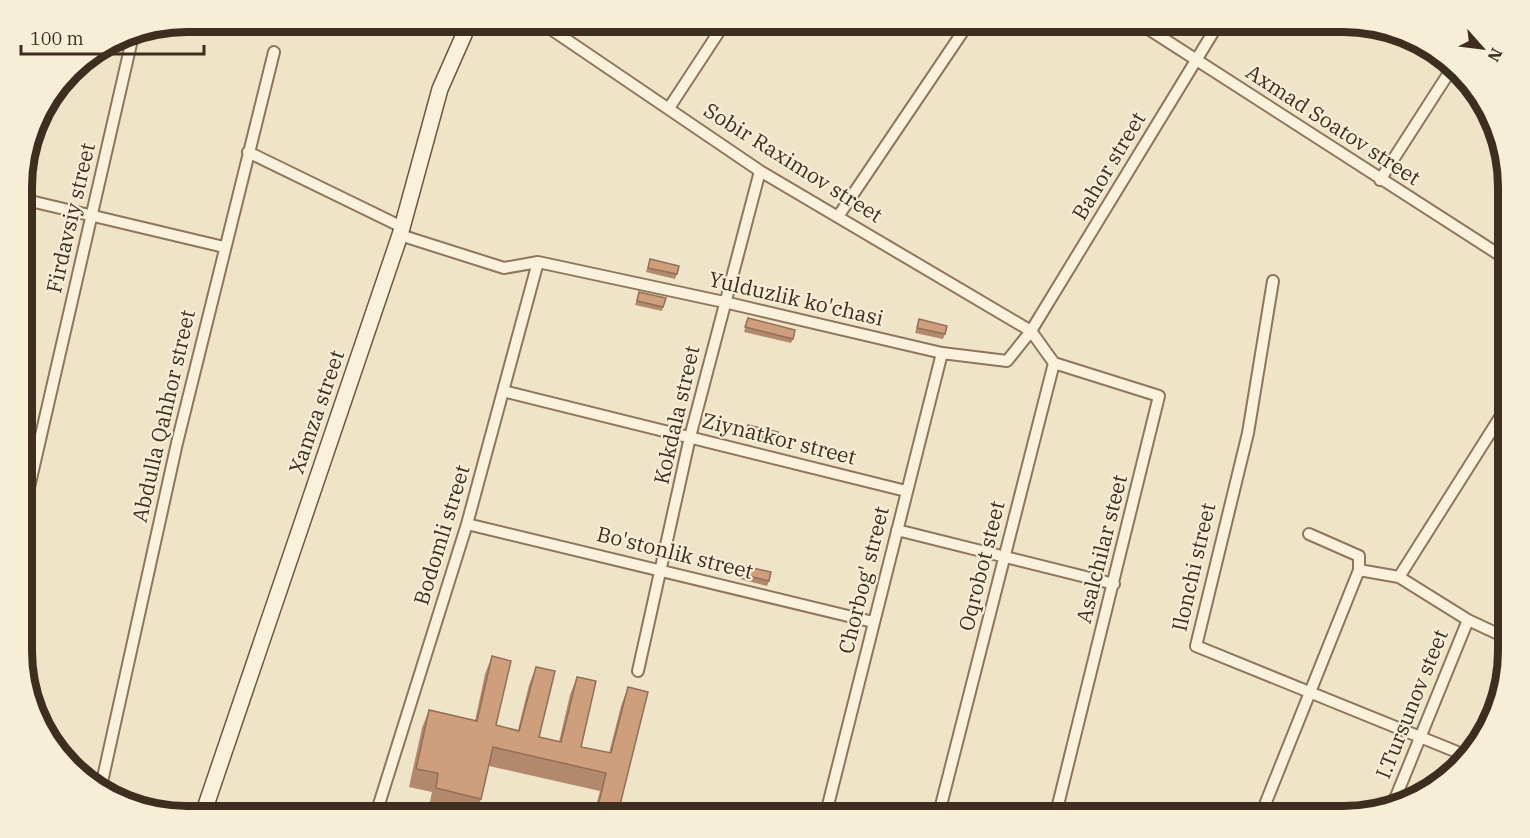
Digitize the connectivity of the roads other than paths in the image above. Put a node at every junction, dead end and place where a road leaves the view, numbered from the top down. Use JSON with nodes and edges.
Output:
{"nodes":[{"id":1,"x":465,"y":32,"type":"edge"},
{"id":2,"x":555,"y":32,"type":"edge"},
{"id":3,"x":719,"y":32,"type":"edge"},
{"id":4,"x":963,"y":32,"type":"edge"},
{"id":5,"x":1153,"y":32,"type":"edge"},
{"id":6,"x":1213,"y":32,"type":"edge"},
{"id":7,"x":132,"y":42,"type":"edge"},
{"id":8,"x":274,"y":52,"type":"dead end"},
{"id":9,"x":1196,"y":59,"type":"junction"},
{"id":10,"x":1449,"y":73,"type":"edge"},
{"id":11,"x":669,"y":108,"type":"junction"},
{"id":12,"x":248,"y":152,"type":"junction"},
{"id":13,"x":760,"y":171,"type":"junction"},
{"id":14,"x":1380,"y":180,"type":"junction"},
{"id":15,"x":32,"y":201,"type":"edge"},
{"id":16,"x":92,"y":215,"type":"junction"},
{"id":17,"x":838,"y":215,"type":"junction"},
{"id":18,"x":400,"y":231,"type":"junction"},
{"id":19,"x":224,"y":247,"type":"junction"},
{"id":20,"x":1498,"y":254,"type":"edge"},
{"id":21,"x":538,"y":262,"type":"junction"},
{"id":22,"x":1274,"y":281,"type":"dead end"},
{"id":23,"x":724,"y":302,"type":"junction"},
{"id":24,"x":1031,"y":331,"type":"junction"},
{"id":25,"x":942,"y":353,"type":"junction"},
{"id":26,"x":1054,"y":363,"type":"junction"},
{"id":27,"x":503,"y":391,"type":"junction"},
{"id":28,"x":1498,"y":421,"type":"edge"},
{"id":29,"x":690,"y":437,"type":"junction"},
{"id":30,"x":32,"y":475,"type":"edge"},
{"id":31,"x":906,"y":491,"type":"junction"},
{"id":32,"x":468,"y":524,"type":"junction"},
{"id":33,"x":897,"y":530,"type":"junction"},
{"id":34,"x":1309,"y":534,"type":"dead end"},
{"id":35,"x":1004,"y":557,"type":"junction"},
{"id":36,"x":662,"y":569,"type":"junction"},
{"id":37,"x":1359,"y":570,"type":"junction"},
{"id":38,"x":1400,"y":577,"type":"junction"},
{"id":39,"x":1114,"y":584,"type":"junction"},
{"id":40,"x":1468,"y":620,"type":"junction"},
{"id":41,"x":873,"y":622,"type":"junction"},
{"id":42,"x":1498,"y":634,"type":"edge"},
{"id":43,"x":638,"y":671,"type":"dead end"},
{"id":44,"x":1310,"y":692,"type":"junction"},
{"id":45,"x":1419,"y":737,"type":"junction"},
{"id":46,"x":1460,"y":753,"type":"edge"},
{"id":47,"x":102,"y":781,"type":"edge"},
{"id":48,"x":1396,"y":797,"type":"edge"},
{"id":49,"x":206,"y":806,"type":"edge"},
{"id":50,"x":378,"y":806,"type":"edge"},
{"id":51,"x":828,"y":806,"type":"edge"},
{"id":52,"x":941,"y":806,"type":"edge"},
{"id":53,"x":1057,"y":806,"type":"edge"},
{"id":54,"x":1264,"y":806,"type":"edge"}],
"edges":[{"from":1,"to":18,"type":"main road","name":"Xamza street"},
{"from":2,"to":11,"type":"street","name":"Sobir Raximov street"},
{"from":3,"to":11,"type":"street"},
{"from":4,"to":17,"type":"street"},
{"from":5,"to":9,"type":"street","name":"Axmad Soatov street"},
{"from":6,"to":9,"type":"street","name":"Bahor street"},
{"from":7,"to":16,"type":"street","name":"Firdavsiy street"},
{"from":8,"to":12,"type":"street","name":"Abdulla Qahhor street"},
{"from":9,"to":14,"type":"street","name":"Axmad Soatov street"},
{"from":9,"to":24,"type":"street","name":"Bahor street"},
{"from":10,"to":14,"type":"street"},
{"from":11,"to":13,"type":"street","name":"Sobir Raximov street"},
{"from":12,"to":18,"type":"street"},
{"from":12,"to":19,"type":"street","name":"Abdulla Qahhor street"},
{"from":13,"to":17,"type":"street","name":"Sobir Raximov street"},
{"from":13,"to":23,"type":"street","name":"Kokdala street"},
{"from":14,"to":20,"type":"street","name":"Axmad Soatov street"},
{"from":15,"to":16,"type":"street"},
{"from":16,"to":19,"type":"street"},
{"from":16,"to":30,"type":"street","name":"Firdavsiy street"},
{"from":17,"to":24,"type":"street","name":"Sobir Raximov street"},
{"from":18,"to":21,"type":"street"},
{"from":18,"to":49,"type":"main road","name":"Xamza street"},
{"from":19,"to":47,"type":"street","name":"Abdulla Qahhor street"},
{"from":21,"to":23,"type":"street","name":"Yulduzlik ko'chasi"},
{"from":21,"to":27,"type":"street","name":"Bodomli street"},
{"from":22,"to":44,"type":"street","name":"Ilonchi street"},
{"from":23,"to":25,"type":"street","name":"Yulduzlik ko'chasi"},
{"from":23,"to":29,"type":"street","name":"Kokdala street"},
{"from":24,"to":25,"type":"street","name":"Yulduzlik ko'chasi"},
{"from":24,"to":26,"type":"street"},
{"from":25,"to":31,"type":"street","name":"Chorbog' street"},
{"from":26,"to":35,"type":"street","name":"Oqrobot steet"},
{"from":26,"to":39,"type":"street","name":"Asalchilar steet"},
{"from":27,"to":29,"type":"street","name":"Ziynatkor street"},
{"from":27,"to":32,"type":"street","name":"Bodomli street"},
{"from":28,"to":38,"type":"street"},
{"from":29,"to":31,"type":"street","name":"Ziynatkor street"},
{"from":29,"to":36,"type":"street","name":"Kokdala street"},
{"from":31,"to":33,"type":"street","name":"Chorbog' street"},
{"from":32,"to":36,"type":"street","name":"Bo'stonlik street"},
{"from":32,"to":50,"type":"street","name":"Bodomli street"},
{"from":33,"to":35,"type":"street"},
{"from":33,"to":41,"type":"street","name":"Chorbog' street"},
{"from":34,"to":37,"type":"street"},
{"from":35,"to":39,"type":"street"},
{"from":35,"to":52,"type":"street","name":"Oqrobot steet"},
{"from":36,"to":41,"type":"street","name":"Bo'stonlik street"},
{"from":36,"to":43,"type":"street","name":"Kokdala street"},
{"from":37,"to":38,"type":"street"},
{"from":37,"to":44,"type":"street"},
{"from":38,"to":40,"type":"street"},
{"from":39,"to":53,"type":"street","name":"Asalchilar steet"},
{"from":40,"to":42,"type":"street"},
{"from":40,"to":45,"type":"street","name":"I.Tursunov steet"},
{"from":41,"to":51,"type":"street","name":"Chorbog' street"},
{"from":44,"to":45,"type":"street","name":"Ilonchi street"},
{"from":44,"to":54,"type":"street"},
{"from":45,"to":46,"type":"street","name":"Ilonchi street"},
{"from":45,"to":48,"type":"street","name":"I.Tursunov steet"}]}
